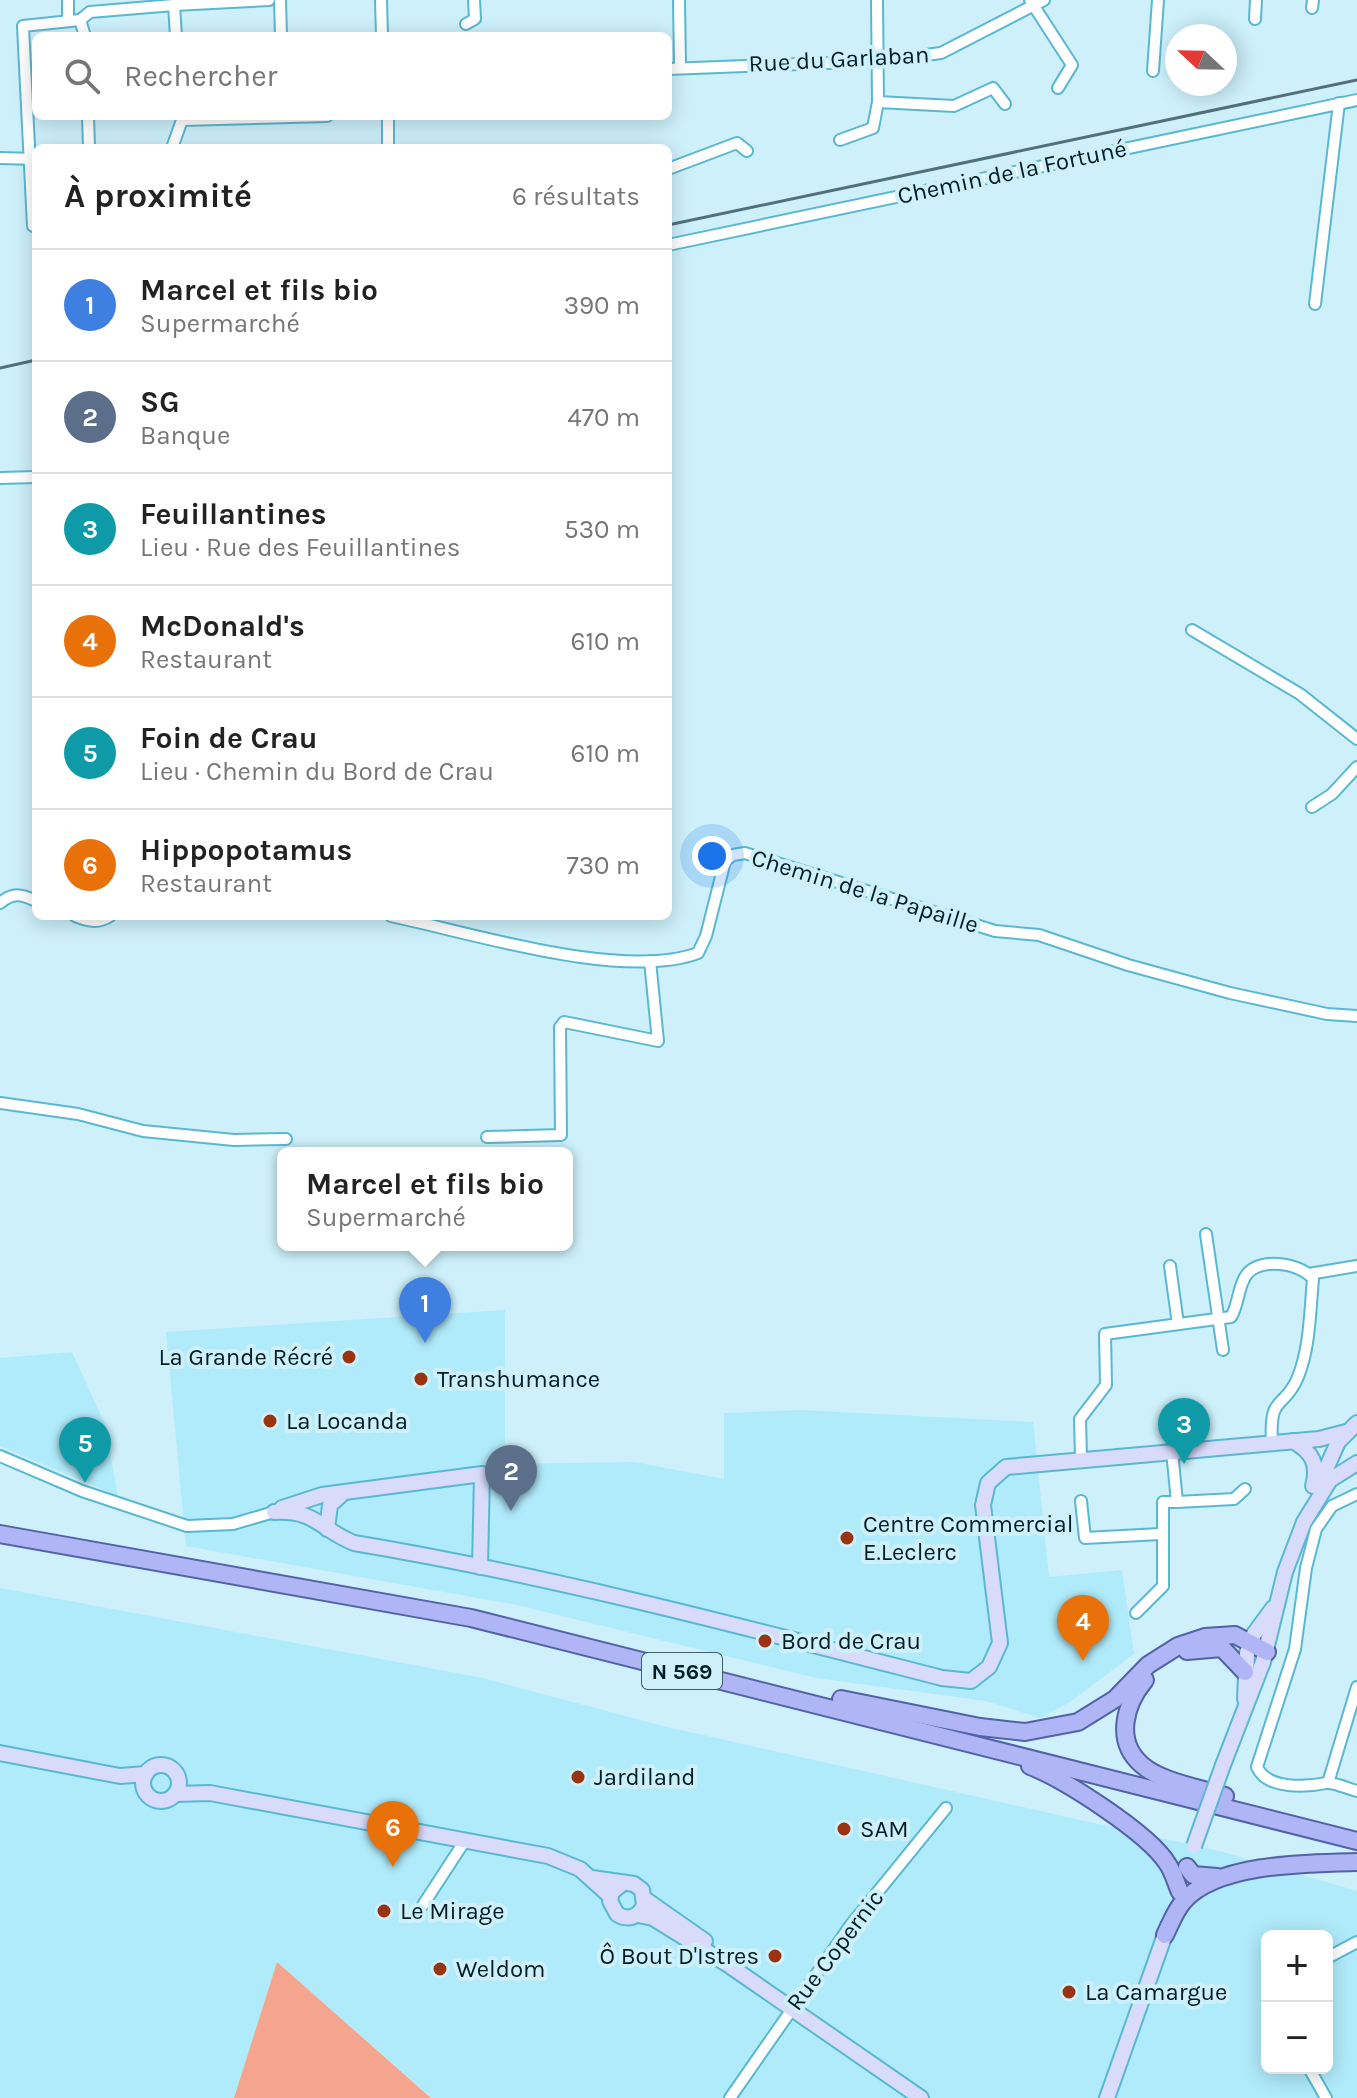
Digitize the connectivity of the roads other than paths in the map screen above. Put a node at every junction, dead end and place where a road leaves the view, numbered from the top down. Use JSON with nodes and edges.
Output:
{"nodes":[{"id":1,"x":68,"y":0,"type":"edge"},
{"id":2,"x":269,"y":0,"type":"edge"},
{"id":3,"x":280,"y":0,"type":"edge"},
{"id":4,"x":381,"y":0,"type":"edge"},
{"id":5,"x":474,"y":0,"type":"edge"},
{"id":6,"x":877,"y":0,"type":"edge"},
{"id":7,"x":1044,"y":0,"type":"edge"},
{"id":8,"x":1158,"y":0,"type":"edge"},
{"id":9,"x":1256,"y":0,"type":"edge"},
{"id":10,"x":683,"y":1,"type":"edge"},
{"id":11,"x":1032,"y":3,"type":"edge"},
{"id":12,"x":174,"y":5,"type":"junction"},
{"id":13,"x":1255,"y":19,"type":"dead end"},
{"id":14,"x":80,"y":20,"type":"junction"},
{"id":15,"x":68,"y":21,"type":"junction"},
{"id":16,"x":466,"y":24,"type":"dead end"},
{"id":17,"x":84,"y":32,"type":"edge"},
{"id":18,"x":176,"y":32,"type":"edge"},
{"id":19,"x":281,"y":32,"type":"edge"},
{"id":20,"x":382,"y":32,"type":"edge"},
{"id":21,"x":879,"y":61,"type":"junction"},
{"id":22,"x":680,"y":67,"type":"junction"},
{"id":23,"x":672,"y":68,"type":"edge"},
{"id":24,"x":1153,"y":71,"type":"dead end"},
{"id":25,"x":1058,"y":88,"type":"dead end"},
{"id":26,"x":1357,"y":100,"type":"edge"},
{"id":27,"x":878,"y":102,"type":"junction"},
{"id":28,"x":1339,"y":103,"type":"junction"},
{"id":29,"x":1005,"y":104,"type":"dead end"},
{"id":30,"x":88,"y":120,"type":"edge"},
{"id":31,"x":181,"y":120,"type":"edge"},
{"id":32,"x":388,"y":120,"type":"edge"},
{"id":33,"x":840,"y":140,"type":"dead end"},
{"id":34,"x":89,"y":144,"type":"edge"},
{"id":35,"x":173,"y":144,"type":"edge"},
{"id":36,"x":388,"y":144,"type":"edge"},
{"id":37,"x":747,"y":151,"type":"dead end"},
{"id":38,"x":0,"y":158,"type":"edge"},
{"id":39,"x":32,"y":159,"type":"edge"},
{"id":40,"x":672,"y":167,"type":"edge"},
{"id":41,"x":672,"y":244,"type":"edge"},
{"id":42,"x":1315,"y":304,"type":"dead end"},
{"id":43,"x":32,"y":477,"type":"edge"},
{"id":44,"x":0,"y":478,"type":"edge"},
{"id":45,"x":1192,"y":630,"type":"dead end"},
{"id":46,"x":1357,"y":739,"type":"edge"},
{"id":47,"x":1357,"y":767,"type":"edge"},
{"id":48,"x":1312,"y":807,"type":"dead end"},
{"id":49,"x":32,"y":899,"type":"edge"},
{"id":50,"x":0,"y":903,"type":"edge"},
{"id":51,"x":410,"y":920,"type":"edge"},
{"id":52,"x":650,"y":961,"type":"junction"},
{"id":53,"x":1357,"y":1016,"type":"edge"},
{"id":54,"x":0,"y":1103,"type":"edge"},
{"id":55,"x":487,"y":1137,"type":"dead end"},
{"id":56,"x":286,"y":1139,"type":"dead end"},
{"id":57,"x":1206,"y":1234,"type":"dead end"},
{"id":58,"x":1170,"y":1266,"type":"dead end"},
{"id":59,"x":1357,"y":1266,"type":"edge"},
{"id":60,"x":1309,"y":1274,"type":"junction"},
{"id":61,"x":1218,"y":1319,"type":"junction"},
{"id":62,"x":1178,"y":1324,"type":"junction"},
{"id":63,"x":1223,"y":1350,"type":"dead end"},
{"id":64,"x":1352,"y":1428,"type":"edge"},
{"id":65,"x":1292,"y":1441,"type":"junction"},
{"id":66,"x":1272,"y":1443,"type":"junction"},
{"id":67,"x":1172,"y":1451,"type":"junction"},
{"id":68,"x":1332,"y":1455,"type":"junction"},
{"id":69,"x":0,"y":1456,"type":"edge"},
{"id":70,"x":1081,"y":1459,"type":"junction"},
{"id":71,"x":1353,"y":1466,"type":"edge"},
{"id":72,"x":1245,"y":1489,"type":"dead end"},
{"id":73,"x":342,"y":1494,"type":"junction"},
{"id":74,"x":1357,"y":1494,"type":"edge"},
{"id":75,"x":1309,"y":1500,"type":"junction"},
{"id":76,"x":1081,"y":1501,"type":"dead end"},
{"id":77,"x":1177,"y":1502,"type":"junction"},
{"id":78,"x":274,"y":1512,"type":"junction"},
{"id":79,"x":327,"y":1529,"type":"junction"},
{"id":80,"x":0,"y":1534,"type":"edge"},
{"id":81,"x":1160,"y":1534,"type":"junction"},
{"id":82,"x":480,"y":1567,"type":"junction"},
{"id":83,"x":1136,"y":1613,"type":"dead end"},
{"id":84,"x":1243,"y":1649,"type":"junction"},
{"id":85,"x":1267,"y":1652,"type":"junction"},
{"id":86,"x":665,"y":1666,"type":"junction"},
{"id":87,"x":1245,"y":1672,"type":"joint"},
{"id":88,"x":1357,"y":1687,"type":"edge"},
{"id":89,"x":1245,"y":1704,"type":"junction"},
{"id":90,"x":950,"y":1737,"type":"junction"},
{"id":91,"x":0,"y":1753,"type":"edge"},
{"id":92,"x":177,"y":1776,"type":"junction"},
{"id":93,"x":145,"y":1781,"type":"junction"},
{"id":94,"x":1328,"y":1783,"type":"junction"},
{"id":95,"x":1357,"y":1791,"type":"edge"},
{"id":96,"x":210,"y":1793,"type":"junction"},
{"id":97,"x":175,"y":1794,"type":"junction"},
{"id":98,"x":946,"y":1808,"type":"dead end"},
{"id":99,"x":1324,"y":1832,"type":"junction"},
{"id":100,"x":466,"y":1839,"type":"junction"},
{"id":101,"x":1357,"y":1841,"type":"edge"},
{"id":102,"x":1357,"y":1862,"type":"edge"},
{"id":103,"x":1187,"y":1867,"type":"junction"},
{"id":104,"x":1217,"y":1877,"type":"junction"},
{"id":105,"x":592,"y":1878,"type":"junction"},
{"id":106,"x":623,"y":1883,"type":"junction"},
{"id":107,"x":1180,"y":1892,"type":"junction"},
{"id":108,"x":610,"y":1896,"type":"junction"},
{"id":109,"x":645,"y":1899,"type":"junction"},
{"id":110,"x":423,"y":1905,"type":"dead end"},
{"id":111,"x":638,"y":1915,"type":"junction"},
{"id":112,"x":1165,"y":1935,"type":"junction"},
{"id":113,"x":1357,"y":1942,"type":"edge"},
{"id":114,"x":1333,"y":1955,"type":"edge"},
{"id":115,"x":727,"y":1964,"type":"junction"},
{"id":116,"x":790,"y":2008,"type":"junction"},
{"id":117,"x":1312,"y":2074,"type":"edge"},
{"id":118,"x":730,"y":2098,"type":"edge"},
{"id":119,"x":921,"y":2098,"type":"edge"},
{"id":120,"x":1107,"y":2098,"type":"edge"},
{"id":121,"x":1326,"y":2098,"type":"edge"}],
"edges":[{"from":1,"to":15,"type":"street"},
{"from":2,"to":12,"type":"street"},
{"from":3,"to":19,"type":"street"},
{"from":4,"to":20,"type":"street"},
{"from":5,"to":16,"type":"street"},
{"from":6,"to":21,"type":"street"},
{"from":7,"to":11,"type":"street","name":"Rue du Garlaban"},
{"from":8,"to":24,"type":"street"},
{"from":9,"to":13,"type":"street"},
{"from":10,"to":22,"type":"street"},
{"from":11,"to":21,"type":"street","name":"Rue du Garlaban"},
{"from":11,"to":25,"type":"street"},
{"from":12,"to":14,"type":"street"},
{"from":12,"to":18,"type":"street"},
{"from":14,"to":15,"type":"street"},
{"from":14,"to":17,"type":"street"},
{"from":15,"to":39,"type":"street"},
{"from":21,"to":22,"type":"street","name":"Rue du Garlaban"},
{"from":21,"to":27,"type":"street"},
{"from":22,"to":23,"type":"street","name":"Rue du Garlaban"},
{"from":26,"to":28,"type":"street","name":"Chemin de la Fortuné"},
{"from":27,"to":29,"type":"street"},
{"from":27,"to":33,"type":"street"},
{"from":28,"to":41,"type":"street","name":"Chemin de la Fortuné"},
{"from":28,"to":42,"type":"street"},
{"from":30,"to":34,"type":"street"},
{"from":31,"to":35,"type":"street"},
{"from":32,"to":36,"type":"street"},
{"from":37,"to":40,"type":"street"},
{"from":38,"to":39,"type":"street"},
{"from":43,"to":44,"type":"street"},
{"from":45,"to":46,"type":"street"},
{"from":47,"to":48,"type":"street"},
{"from":49,"to":50,"type":"street"},
{"from":51,"to":52,"type":"street","name":"Chemin de la Papaille"},
{"from":52,"to":53,"type":"street","name":"Chemin de la Papaille"},
{"from":52,"to":55,"type":"street"},
{"from":54,"to":56,"type":"street"},
{"from":57,"to":61,"type":"street"},
{"from":58,"to":62,"type":"street"},
{"from":59,"to":60,"type":"street"},
{"from":60,"to":61,"type":"street"},
{"from":60,"to":66,"type":"street"},
{"from":61,"to":62,"type":"street"},
{"from":61,"to":63,"type":"street"},
{"from":62,"to":70,"type":"street"},
{"from":64,"to":65,"type":"street"},
{"from":64,"to":68,"type":"street"},
{"from":65,"to":66,"type":"street"},
{"from":65,"to":68,"type":"street"},
{"from":65,"to":75,"type":"street"},
{"from":66,"to":67,"type":"street"},
{"from":67,"to":70,"type":"street"},
{"from":67,"to":77,"type":"street"},
{"from":68,"to":71,"type":"street"},
{"from":68,"to":75,"type":"street"},
{"from":69,"to":78,"type":"street"},
{"from":70,"to":82,"type":"street"},
{"from":71,"to":85,"type":"street"},
{"from":72,"to":77,"type":"street"},
{"from":73,"to":78,"type":"street"},
{"from":73,"to":79,"type":"street"},
{"from":73,"to":82,"type":"street"},
{"from":74,"to":94,"type":"street"},
{"from":75,"to":84,"type":"street"},
{"from":76,"to":81,"type":"street"},
{"from":77,"to":81,"type":"street"},
{"from":78,"to":79,"type":"street"},
{"from":79,"to":82,"type":"street"},
{"from":80,"to":86,"type":"main road","number":"N 569"},
{"from":81,"to":83,"type":"street"},
{"from":84,"to":85,"type":"main road","number":"N 569"},
{"from":84,"to":86,"type":"main road","number":"N 569"},
{"from":84,"to":87,"type":"main road"},
{"from":84,"to":99,"type":"main road","number":"N 569"},
{"from":85,"to":89,"type":"street"},
{"from":86,"to":90,"type":"main road","number":"N 569"},
{"from":87,"to":89,"type":"street"},
{"from":88,"to":94,"type":"street"},
{"from":89,"to":103,"type":"street","bridge":true},
{"from":90,"to":99,"type":"main road","number":"N 569"},
{"from":90,"to":107,"type":"main road","number":"N 569"},
{"from":91,"to":93,"type":"street"},
{"from":92,"to":93,"type":"street"},
{"from":92,"to":96,"type":"street"},
{"from":92,"to":97,"type":"street"},
{"from":93,"to":97,"type":"street"},
{"from":94,"to":95,"type":"street"},
{"from":96,"to":97,"type":"street"},
{"from":96,"to":100,"type":"street"},
{"from":98,"to":116,"type":"street","name":"Rue Copernic"},
{"from":99,"to":101,"type":"main road","number":"N 569"},
{"from":100,"to":105,"type":"street"},
{"from":100,"to":110,"type":"street"},
{"from":102,"to":104,"type":"main road"},
{"from":103,"to":104,"type":"main road"},
{"from":103,"to":107,"type":"street"},
{"from":104,"to":112,"type":"main road"},
{"from":105,"to":106,"type":"street"},
{"from":105,"to":108,"type":"street"},
{"from":106,"to":108,"type":"street"},
{"from":106,"to":109,"type":"street"},
{"from":107,"to":112,"type":"street"},
{"from":108,"to":111,"type":"street"},
{"from":109,"to":111,"type":"street"},
{"from":109,"to":115,"type":"street"},
{"from":111,"to":115,"type":"street"},
{"from":112,"to":120,"type":"street"},
{"from":113,"to":114,"type":"street"},
{"from":115,"to":116,"type":"street"},
{"from":116,"to":118,"type":"street","name":"Rue Copernic"},
{"from":116,"to":119,"type":"street"},
{"from":117,"to":121,"type":"street"}]}
